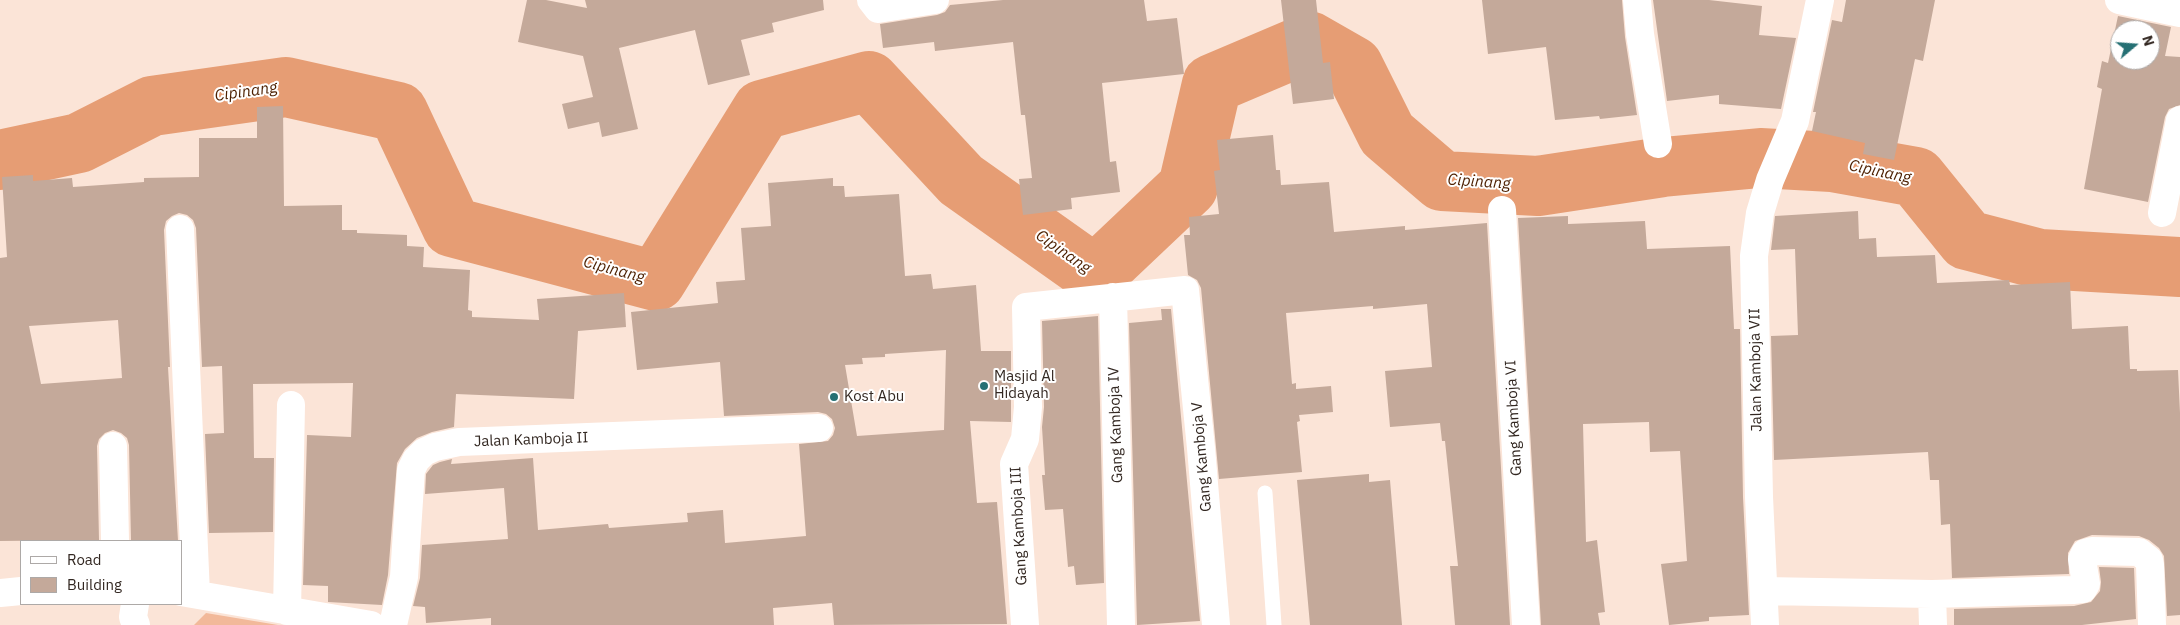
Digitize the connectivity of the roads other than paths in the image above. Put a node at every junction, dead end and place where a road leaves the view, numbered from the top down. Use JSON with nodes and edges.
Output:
{"nodes":[{"id":1,"x":871,"y":0,"type":"edge"},
{"id":2,"x":935,"y":0,"type":"edge"},
{"id":3,"x":1637,"y":0,"type":"edge"},
{"id":4,"x":1820,"y":0,"type":"edge"},
{"id":5,"x":2119,"y":0,"type":"edge"},
{"id":6,"x":2180,"y":13,"type":"edge"},
{"id":7,"x":2180,"y":120,"type":"edge"},
{"id":8,"x":1658,"y":144,"type":"dead end"},
{"id":9,"x":1502,"y":210,"type":"dead end"},
{"id":10,"x":2162,"y":213,"type":"dead end"},
{"id":11,"x":180,"y":229,"type":"dead end"},
{"id":12,"x":1113,"y":297,"type":"junction"},
{"id":13,"x":291,"y":405,"type":"dead end"},
{"id":14,"x":819,"y":428,"type":"dead end"},
{"id":15,"x":113,"y":446,"type":"dead end"},
{"id":16,"x":1264,"y":493,"type":"dead end"},
{"id":17,"x":115,"y":540,"type":"edge"},
{"id":18,"x":20,"y":591,"type":"edge"},
{"id":19,"x":1764,"y":591,"type":"junction"},
{"id":20,"x":0,"y":592,"type":"edge"},
{"id":21,"x":189,"y":593,"type":"edge"},
{"id":22,"x":1932,"y":594,"type":"junction"},
{"id":23,"x":135,"y":605,"type":"edge"},
{"id":24,"x":287,"y":611,"type":"junction"},
{"id":25,"x":136,"y":625,"type":"edge"},
{"id":26,"x":371,"y":625,"type":"edge"},
{"id":27,"x":393,"y":625,"type":"edge"},
{"id":28,"x":1025,"y":625,"type":"edge"},
{"id":29,"x":1122,"y":625,"type":"edge"},
{"id":30,"x":1216,"y":625,"type":"edge"},
{"id":31,"x":1274,"y":625,"type":"edge"},
{"id":32,"x":1526,"y":625,"type":"edge"},
{"id":33,"x":1765,"y":625,"type":"edge"},
{"id":34,"x":1933,"y":625,"type":"edge"},
{"id":35,"x":2152,"y":625,"type":"edge"}],
"edges":[{"from":1,"to":2,"type":"street"},
{"from":3,"to":8,"type":"street"},
{"from":4,"to":19,"type":"street","name":"Jalan Kamboja VII"},
{"from":5,"to":6,"type":"street"},
{"from":7,"to":10,"type":"street"},
{"from":9,"to":32,"type":"street","name":"Gang Kamboja VI"},
{"from":11,"to":21,"type":"street"},
{"from":12,"to":28,"type":"street","name":"Gang Kamboja III"},
{"from":12,"to":29,"type":"street","name":"Gang Kamboja IV"},
{"from":12,"to":30,"type":"street","name":"Gang Kamboja V"},
{"from":13,"to":24,"type":"street"},
{"from":14,"to":27,"type":"street","name":"Jalan Kamboja II"},
{"from":15,"to":17,"type":"street"},
{"from":16,"to":31,"type":"lane"},
{"from":18,"to":20,"type":"street"},
{"from":19,"to":22,"type":"street"},
{"from":19,"to":33,"type":"street","name":"Jalan Kamboja VII"},
{"from":21,"to":24,"type":"street"},
{"from":22,"to":34,"type":"street"},
{"from":22,"to":35,"type":"street"},
{"from":23,"to":25,"type":"street"},
{"from":24,"to":26,"type":"street"}]}
